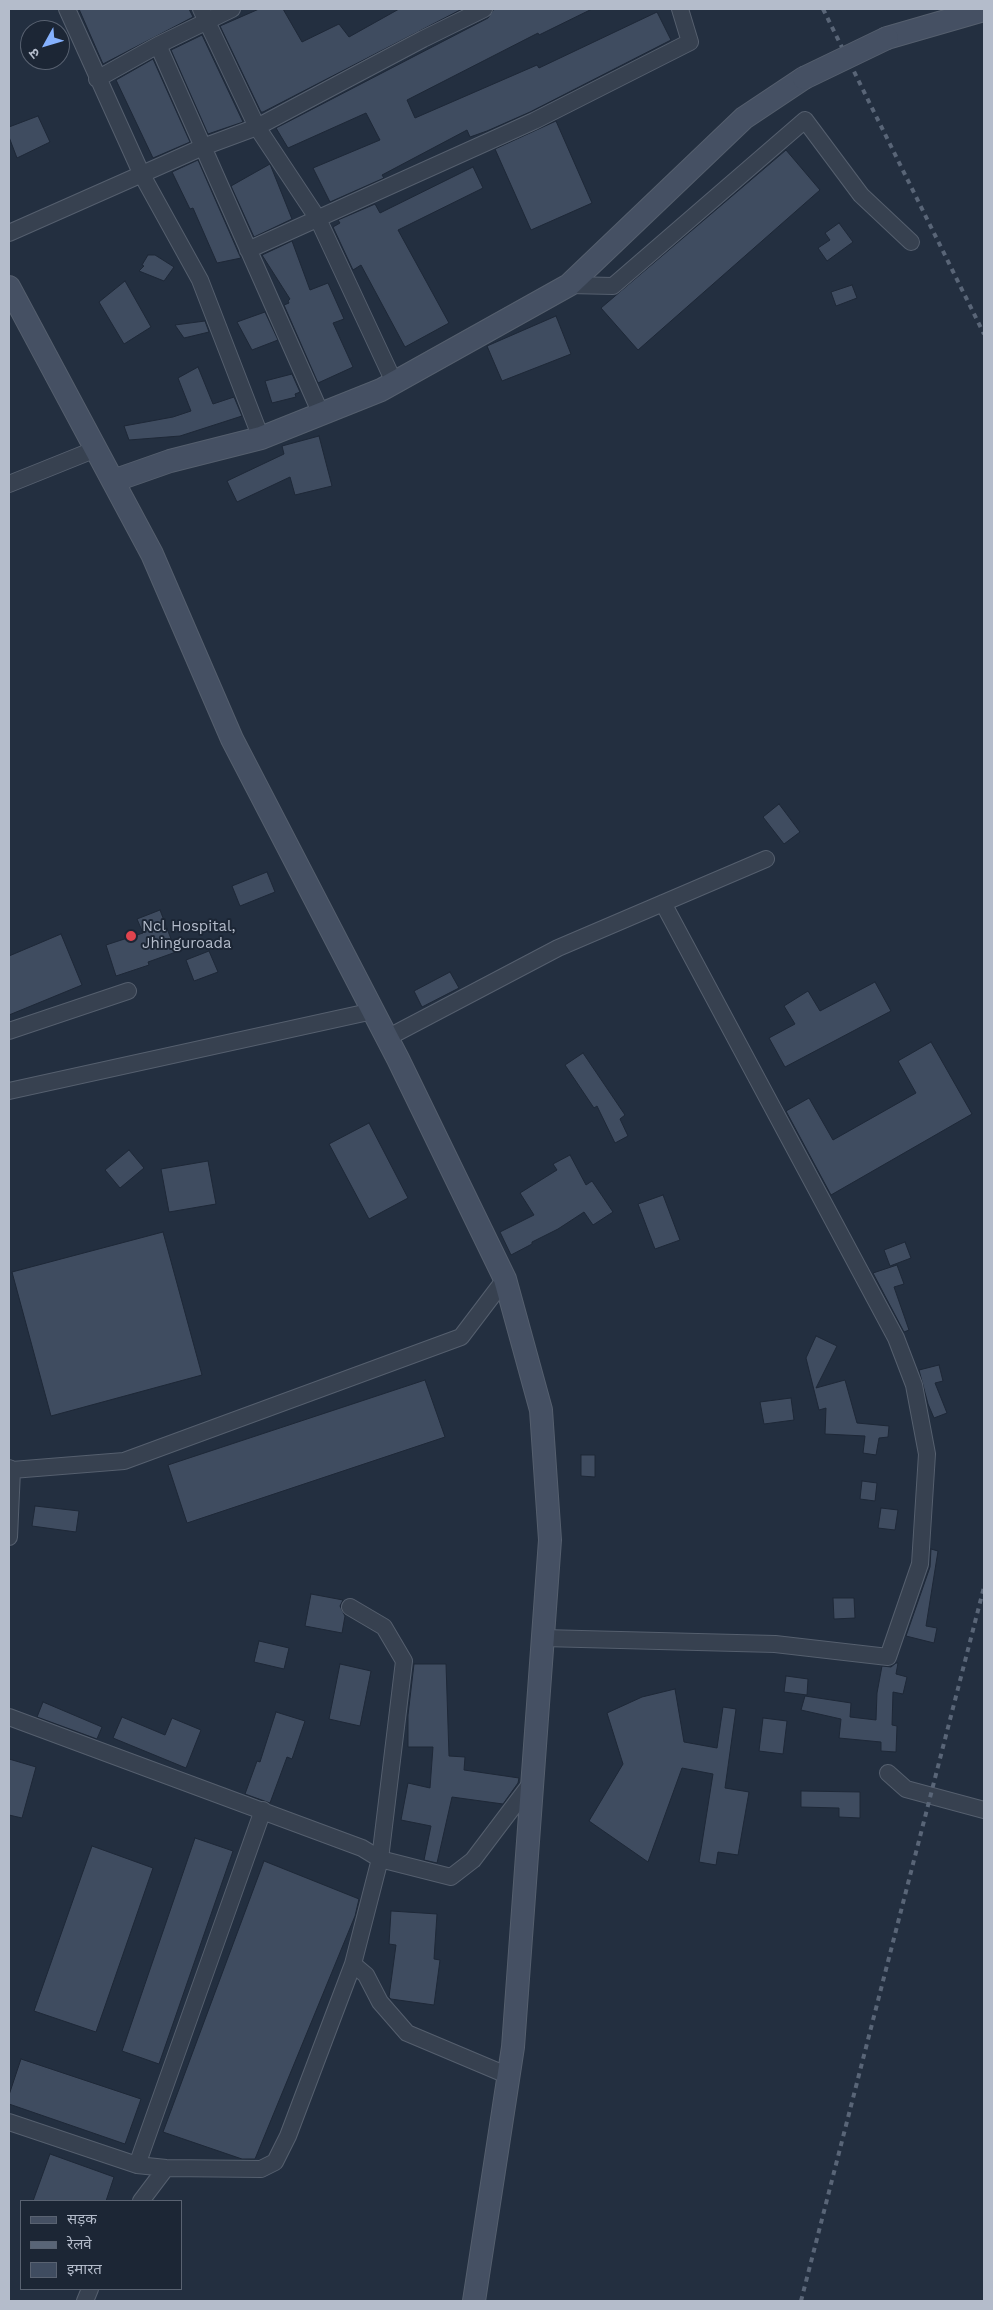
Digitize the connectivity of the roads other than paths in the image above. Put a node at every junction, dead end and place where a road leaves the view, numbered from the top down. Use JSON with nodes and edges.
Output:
{"nodes":[{"id":1,"x":66,"y":9,"type":"edge"},
{"id":2,"x":232,"y":9,"type":"edge"},
{"id":3,"x":484,"y":9,"type":"edge"},
{"id":4,"x":680,"y":9,"type":"edge"},
{"id":5,"x":984,"y":10,"type":"edge"},
{"id":6,"x":203,"y":15,"type":"edge"},
{"id":7,"x":158,"y":45,"type":"junction"},
{"id":8,"x":97,"y":79,"type":"junction"},
{"id":9,"x":257,"y":126,"type":"junction"},
{"id":10,"x":203,"y":147,"type":"junction"},
{"id":11,"x":142,"y":175,"type":"junction"},
{"id":12,"x":318,"y":219,"type":"junction"},
{"id":13,"x":9,"y":234,"type":"edge"},
{"id":14,"x":911,"y":242,"type":"dead end"},
{"id":15,"x":248,"y":250,"type":"junction"},
{"id":16,"x":569,"y":285,"type":"junction"},
{"id":17,"x":10,"y":294,"type":"edge"},
{"id":18,"x":394,"y":382,"type":"junction"},
{"id":19,"x":321,"y":414,"type":"junction"},
{"id":20,"x":261,"y":438,"type":"junction"},
{"id":21,"x":96,"y":449,"type":"junction"},
{"id":22,"x":113,"y":481,"type":"junction"},
{"id":23,"x":9,"y":484,"type":"edge"},
{"id":24,"x":766,"y":859,"type":"dead end"},
{"id":25,"x":663,"y":903,"type":"junction"},
{"id":26,"x":128,"y":991,"type":"dead end"},
{"id":27,"x":373,"y":1011,"type":"junction"},
{"id":28,"x":9,"y":1031,"type":"edge"},
{"id":29,"x":387,"y":1038,"type":"junction"},
{"id":30,"x":9,"y":1091,"type":"edge"},
{"id":31,"x":505,"y":1279,"type":"junction"},
{"id":32,"x":11,"y":1469,"type":"edge"},
{"id":33,"x":9,"y":1537,"type":"edge"},
{"id":34,"x":350,"y":1607,"type":"dead end"},
{"id":35,"x":543,"y":1638,"type":"junction"},
{"id":36,"x":9,"y":1717,"type":"edge"},
{"id":37,"x":888,"y":1773,"type":"dead end"},
{"id":38,"x":532,"y":1782,"type":"junction"},
{"id":39,"x":263,"y":1810,"type":"junction"},
{"id":40,"x":984,"y":1810,"type":"edge"},
{"id":41,"x":380,"y":1859,"type":"junction"},
{"id":42,"x":353,"y":1964,"type":"junction"},
{"id":43,"x":509,"y":2076,"type":"junction"},
{"id":44,"x":9,"y":2122,"type":"edge"},
{"id":45,"x":137,"y":2165,"type":"junction"},
{"id":46,"x":166,"y":2168,"type":"junction"},
{"id":47,"x":142,"y":2200,"type":"edge"},
{"id":48,"x":474,"y":2301,"type":"edge"}],
"edges":[{"from":1,"to":8,"type":"street"},
{"from":2,"to":6,"type":"street"},
{"from":3,"to":9,"type":"street"},
{"from":4,"to":12,"type":"street"},
{"from":5,"to":16,"type":"street","bridge":true},
{"from":6,"to":7,"type":"street"},
{"from":6,"to":9,"type":"street"},
{"from":7,"to":8,"type":"street"},
{"from":7,"to":10,"type":"street"},
{"from":8,"to":11,"type":"street"},
{"from":9,"to":10,"type":"street"},
{"from":9,"to":12,"type":"street"},
{"from":10,"to":11,"type":"street"},
{"from":10,"to":15,"type":"street"},
{"from":11,"to":13,"type":"street"},
{"from":11,"to":20,"type":"street"},
{"from":12,"to":15,"type":"street"},
{"from":12,"to":18,"type":"street"},
{"from":14,"to":16,"type":"street"},
{"from":15,"to":19,"type":"street"},
{"from":16,"to":18,"type":"street"},
{"from":17,"to":21,"type":"street"},
{"from":18,"to":19,"type":"street"},
{"from":19,"to":20,"type":"street"},
{"from":20,"to":22,"type":"street"},
{"from":21,"to":22,"type":"street"},
{"from":21,"to":23,"type":"street"},
{"from":22,"to":27,"type":"street"},
{"from":24,"to":25,"type":"street"},
{"from":25,"to":29,"type":"street"},
{"from":25,"to":35,"type":"street"},
{"from":26,"to":28,"type":"street"},
{"from":27,"to":29,"type":"street"},
{"from":27,"to":30,"type":"street"},
{"from":29,"to":31,"type":"street"},
{"from":31,"to":32,"type":"street"},
{"from":31,"to":35,"type":"street"},
{"from":32,"to":33,"type":"street"},
{"from":34,"to":41,"type":"street"},
{"from":35,"to":38,"type":"street"},
{"from":36,"to":39,"type":"street"},
{"from":37,"to":40,"type":"street"},
{"from":38,"to":41,"type":"street"},
{"from":38,"to":43,"type":"street"},
{"from":39,"to":41,"type":"street"},
{"from":39,"to":45,"type":"street"},
{"from":41,"to":42,"type":"street"},
{"from":42,"to":43,"type":"street"},
{"from":42,"to":46,"type":"street"},
{"from":43,"to":48,"type":"street"},
{"from":44,"to":45,"type":"street"},
{"from":45,"to":46,"type":"street"},
{"from":46,"to":47,"type":"street"}]}
